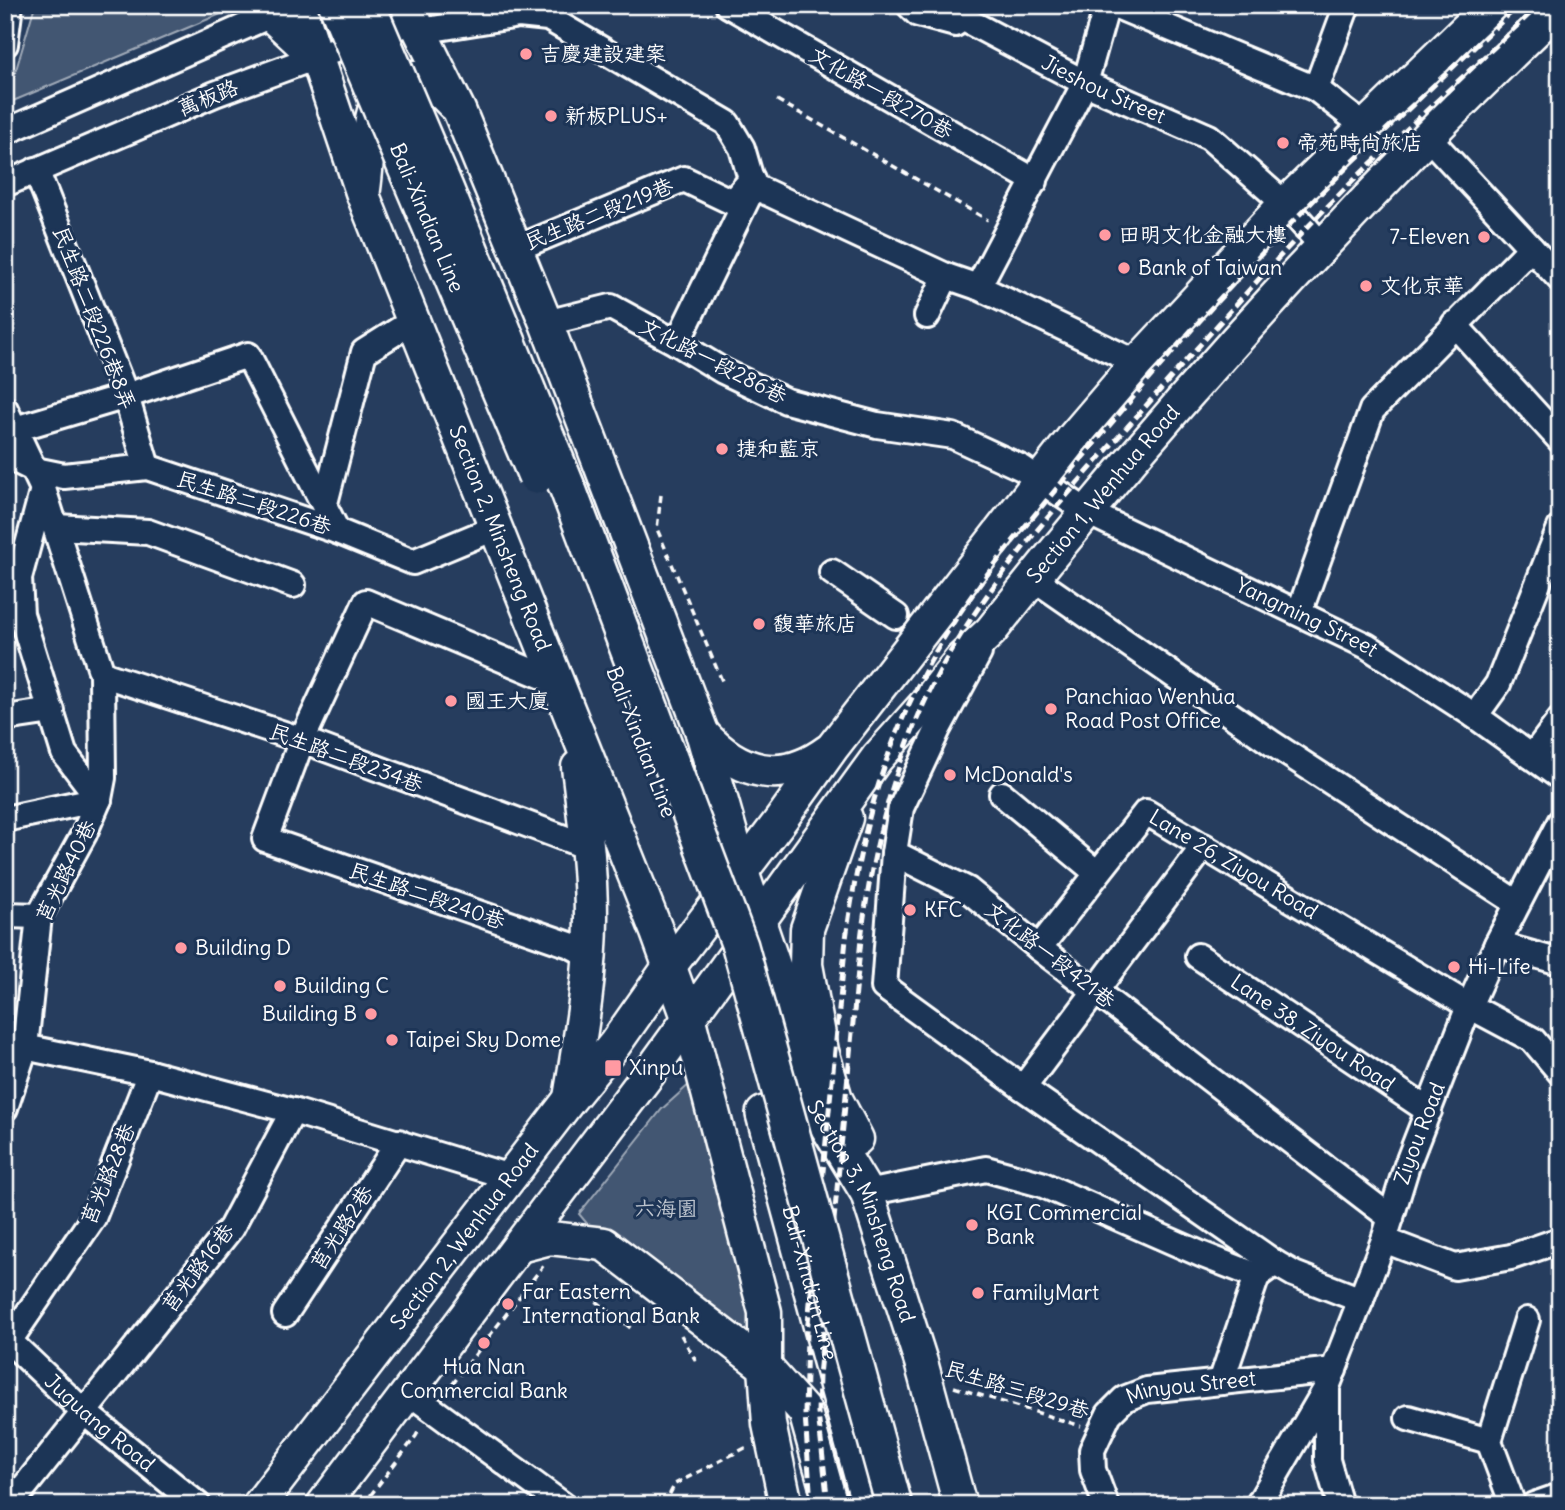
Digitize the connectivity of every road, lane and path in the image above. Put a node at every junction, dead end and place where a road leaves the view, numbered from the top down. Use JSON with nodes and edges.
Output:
{"nodes":[{"id":1,"x":337,"y":5,"type":"edge"},
{"id":2,"x":367,"y":5,"type":"edge"},
{"id":3,"x":728,"y":5,"type":"edge"},
{"id":4,"x":909,"y":5,"type":"edge"},
{"id":5,"x":1107,"y":5,"type":"edge"},
{"id":6,"x":1114,"y":5,"type":"edge"},
{"id":7,"x":1347,"y":5,"type":"edge"},
{"id":8,"x":1491,"y":5,"type":"edge"},
{"id":9,"x":1557,"y":7,"type":"edge"},
{"id":10,"x":279,"y":8,"type":"edge"},
{"id":11,"x":8,"y":11,"type":"edge"},
{"id":12,"x":969,"y":12,"type":"edge"},
{"id":13,"x":414,"y":16,"type":"edge"},
{"id":14,"x":5,"y":44,"type":"edge"},
{"id":15,"x":316,"y":57,"type":"junction"},
{"id":16,"x":1085,"y":83,"type":"junction"},
{"id":17,"x":1316,"y":89,"type":"junction"},
{"id":18,"x":777,"y":100,"type":"dead end"},
{"id":19,"x":459,"y":110,"type":"junction"},
{"id":20,"x":1364,"y":126,"type":"junction"},
{"id":21,"x":5,"y":132,"type":"edge"},
{"id":22,"x":1429,"y":137,"type":"junction"},
{"id":23,"x":36,"y":170,"type":"junction"},
{"id":24,"x":1035,"y":181,"type":"junction"},
{"id":25,"x":753,"y":182,"type":"junction"},
{"id":26,"x":5,"y":184,"type":"edge"},
{"id":27,"x":363,"y":195,"type":"junction"},
{"id":28,"x":1285,"y":204,"type":"junction"},
{"id":29,"x":1008,"y":231,"type":"junction"},
{"id":30,"x":1323,"y":247,"type":"junction"},
{"id":31,"x":515,"y":248,"type":"junction"},
{"id":32,"x":1531,"y":248,"type":"junction"},
{"id":33,"x":946,"y":276,"type":"junction"},
{"id":34,"x":1560,"y":279,"type":"edge"},
{"id":35,"x":978,"y":287,"type":"junction"},
{"id":36,"x":927,"y":316,"type":"dead end"},
{"id":37,"x":413,"y":321,"type":"junction"},
{"id":38,"x":547,"y":323,"type":"junction"},
{"id":39,"x":1454,"y":324,"type":"junction"},
{"id":40,"x":677,"y":342,"type":"junction"},
{"id":41,"x":1138,"y":363,"type":"junction"},
{"id":42,"x":127,"y":396,"type":"junction"},
{"id":43,"x":8,"y":424,"type":"edge"},
{"id":44,"x":1560,"y":440,"type":"edge"},
{"id":45,"x":5,"y":455,"type":"edge"},
{"id":46,"x":147,"y":467,"type":"junction"},
{"id":47,"x":1040,"y":478,"type":"junction"},
{"id":48,"x":39,"y":480,"type":"junction"},
{"id":49,"x":661,"y":495,"type":"dead end"},
{"id":50,"x":325,"y":503,"type":"junction"},
{"id":51,"x":1087,"y":512,"type":"junction"},
{"id":52,"x":56,"y":527,"type":"junction"},
{"id":53,"x":495,"y":528,"type":"junction"},
{"id":54,"x":1560,"y":528,"type":"edge"},
{"id":55,"x":337,"y":531,"type":"junction"},
{"id":56,"x":832,"y":572,"type":"dead end"},
{"id":57,"x":1033,"y":578,"type":"junction"},
{"id":58,"x":293,"y":585,"type":"dead end"},
{"id":59,"x":1299,"y":613,"type":"junction"},
{"id":60,"x":896,"y":616,"type":"dead end"},
{"id":61,"x":991,"y":631,"type":"junction"},
{"id":62,"x":102,"y":674,"type":"junction"},
{"id":63,"x":557,"y":682,"type":"junction"},
{"id":64,"x":723,"y":683,"type":"dead end"},
{"id":65,"x":52,"y":711,"type":"junction"},
{"id":66,"x":1475,"y":716,"type":"junction"},
{"id":67,"x":5,"y":718,"type":"edge"},
{"id":68,"x":1560,"y":720,"type":"edge"},
{"id":69,"x":573,"y":726,"type":"junction"},
{"id":70,"x":702,"y":733,"type":"junction"},
{"id":71,"x":303,"y":740,"type":"junction"},
{"id":72,"x":832,"y":748,"type":"junction"},
{"id":73,"x":1532,"y":757,"type":"junction"},
{"id":74,"x":1560,"y":778,"type":"edge"},
{"id":75,"x":101,"y":789,"type":"junction"},
{"id":76,"x":856,"y":789,"type":"junction"},
{"id":77,"x":1002,"y":794,"type":"dead end"},
{"id":78,"x":5,"y":819,"type":"edge"},
{"id":79,"x":1560,"y":822,"type":"edge"},
{"id":80,"x":1204,"y":846,"type":"junction"},
{"id":81,"x":588,"y":848,"type":"junction"},
{"id":82,"x":894,"y":853,"type":"junction"},
{"id":83,"x":742,"y":872,"type":"junction"},
{"id":84,"x":1097,"y":873,"type":"junction"},
{"id":85,"x":1517,"y":903,"type":"junction"},
{"id":86,"x":5,"y":915,"type":"edge"},
{"id":87,"x":39,"y":916,"type":"junction"},
{"id":88,"x":760,"y":920,"type":"junction"},
{"id":89,"x":1497,"y":944,"type":"junction"},
{"id":90,"x":1039,"y":948,"type":"junction"},
{"id":91,"x":589,"y":955,"type":"junction"},
{"id":92,"x":1198,"y":956,"type":"dead end"},
{"id":93,"x":1560,"y":962,"type":"edge"},
{"id":94,"x":669,"y":967,"type":"junction"},
{"id":95,"x":1094,"y":990,"type":"junction"},
{"id":96,"x":1469,"y":1006,"type":"junction"},
{"id":97,"x":689,"y":1020,"type":"junction"},
{"id":98,"x":15,"y":1045,"type":"edge"},
{"id":99,"x":1560,"y":1072,"type":"edge"},
{"id":100,"x":150,"y":1073,"type":"junction"},
{"id":101,"x":1023,"y":1088,"type":"junction"},
{"id":102,"x":570,"y":1099,"type":"junction"},
{"id":103,"x":6,"y":1104,"type":"edge"},
{"id":104,"x":293,"y":1111,"type":"junction"},
{"id":105,"x":1429,"y":1111,"type":"junction"},
{"id":106,"x":399,"y":1142,"type":"junction"},
{"id":107,"x":510,"y":1177,"type":"junction"},
{"id":108,"x":867,"y":1194,"type":"junction"},
{"id":109,"x":1387,"y":1229,"type":"junction"},
{"id":110,"x":1560,"y":1240,"type":"edge"},
{"id":111,"x":519,"y":1246,"type":"junction"},
{"id":112,"x":545,"y":1264,"type":"dead end"},
{"id":113,"x":1266,"y":1270,"type":"junction"},
{"id":114,"x":587,"y":1294,"type":"dead end"},
{"id":115,"x":1361,"y":1300,"type":"junction"},
{"id":116,"x":285,"y":1314,"type":"dead end"},
{"id":117,"x":1527,"y":1320,"type":"dead end"},
{"id":118,"x":632,"y":1329,"type":"dead end"},
{"id":119,"x":680,"y":1333,"type":"dead end"},
{"id":120,"x":7,"y":1341,"type":"edge"},
{"id":121,"x":695,"y":1361,"type":"dead end"},
{"id":122,"x":765,"y":1367,"type":"junction"},
{"id":123,"x":926,"y":1378,"type":"junction"},
{"id":124,"x":1331,"y":1378,"type":"junction"},
{"id":125,"x":1221,"y":1382,"type":"junction"},
{"id":126,"x":407,"y":1391,"type":"junction"},
{"id":127,"x":433,"y":1410,"type":"junction"},
{"id":128,"x":85,"y":1413,"type":"junction"},
{"id":129,"x":1408,"y":1418,"type":"dead end"},
{"id":130,"x":1099,"y":1432,"type":"junction"},
{"id":131,"x":759,"y":1441,"type":"dead end"},
{"id":132,"x":1489,"y":1441,"type":"junction"},
{"id":133,"x":1560,"y":1496,"type":"edge"},
{"id":134,"x":558,"y":1503,"type":"edge"},
{"id":135,"x":10,"y":1505,"type":"edge"},
{"id":136,"x":198,"y":1505,"type":"edge"},
{"id":137,"x":259,"y":1505,"type":"edge"},
{"id":138,"x":323,"y":1505,"type":"edge"},
{"id":139,"x":363,"y":1505,"type":"edge"},
{"id":140,"x":664,"y":1505,"type":"edge"},
{"id":141,"x":786,"y":1505,"type":"edge"},
{"id":142,"x":831,"y":1505,"type":"edge"},
{"id":143,"x":870,"y":1505,"type":"edge"},
{"id":144,"x":894,"y":1505,"type":"edge"},
{"id":145,"x":960,"y":1505,"type":"edge"},
{"id":146,"x":1107,"y":1505,"type":"edge"},
{"id":147,"x":1258,"y":1505,"type":"edge"},
{"id":148,"x":1339,"y":1505,"type":"edge"},
{"id":149,"x":1513,"y":1505,"type":"edge"},
{"id":150,"x":1534,"y":1505,"type":"edge"}],
"edges":[{"from":1,"to":143,"type":"highway","name":"Bali-Xindian Line","bridge":true},
{"from":2,"to":144,"type":"highway","name":"Bali-Xindian Line","bridge":true},
{"from":3,"to":24,"type":"street","name":"文化路一段270巷"},
{"from":4,"to":12,"type":"street","name":"Jieshou Street"},
{"from":5,"to":16,"type":"street"},
{"from":6,"to":17,"type":"street"},
{"from":7,"to":17,"type":"street"},
{"from":8,"to":20,"type":"main road"},
{"from":9,"to":22,"type":"main road","name":"Section 1, Wenhua Road"},
{"from":10,"to":15,"type":"main road","name":"Section 2, Minsheng Road"},
{"from":10,"to":21,"type":"street"},
{"from":11,"to":14,"type":"street"},
{"from":12,"to":16,"type":"street","name":"Jieshou Street"},
{"from":13,"to":15,"type":"street","name":"萬板路"},
{"from":13,"to":19,"type":"main road"},
{"from":13,"to":25,"type":"street","name":"萬板路"},
{"from":15,"to":23,"type":"street","name":"萬板路"},
{"from":15,"to":27,"type":"main road","name":"Section 2, Minsheng Road"},
{"from":16,"to":24,"type":"street"},
{"from":16,"to":28,"type":"street","name":"Jieshou Street"},
{"from":17,"to":20,"type":"street"},
{"from":18,"to":29,"type":"path"},
{"from":19,"to":27,"type":"main road"},
{"from":19,"to":31,"type":"main road"},
{"from":20,"to":28,"type":"main road"},
{"from":22,"to":30,"type":"main road","name":"Section 1, Wenhua Road"},
{"from":22,"to":32,"type":"street"},
{"from":23,"to":26,"type":"street","name":"萬板路"},
{"from":23,"to":42,"type":"street","name":"民生路二段226巷8弄"},
{"from":24,"to":29,"type":"street"},
{"from":25,"to":31,"type":"street","name":"民生路二段219巷"},
{"from":25,"to":33,"type":"street"},
{"from":25,"to":40,"type":"street"},
{"from":27,"to":37,"type":"main road","name":"Section 2, Minsheng Road"},
{"from":28,"to":30,"type":"street","name":"Jieshou Street"},
{"from":28,"to":41,"type":"main road"},
{"from":29,"to":35,"type":"street"},
{"from":30,"to":51,"type":"main road","name":"Section 1, Wenhua Road"},
{"from":31,"to":38,"type":"main road"},
{"from":32,"to":34,"type":"street"},
{"from":32,"to":39,"type":"street"},
{"from":33,"to":35,"type":"street"},
{"from":33,"to":36,"type":"street"},
{"from":35,"to":41,"type":"street"},
{"from":37,"to":50,"type":"street"},
{"from":37,"to":53,"type":"main road","name":"Section 2, Minsheng Road"},
{"from":38,"to":40,"type":"street","name":"文化路一段286巷"},
{"from":38,"to":70,"type":"main road"},
{"from":39,"to":44,"type":"street"},
{"from":39,"to":59,"type":"street"},
{"from":40,"to":47,"type":"street","name":"文化路一段286巷"},
{"from":41,"to":47,"type":"main road"},
{"from":42,"to":43,"type":"street"},
{"from":42,"to":46,"type":"street","name":"民生路二段226巷8弄"},
{"from":42,"to":50,"type":"street"},
{"from":43,"to":48,"type":"street"},
{"from":45,"to":48,"type":"street","name":"民生路二段226巷"},
{"from":46,"to":48,"type":"street","name":"民生路二段226巷"},
{"from":46,"to":55,"type":"street","name":"民生路二段226巷"},
{"from":47,"to":51,"type":"street","name":"Yangming Street"},
{"from":47,"to":72,"type":"main road"},
{"from":48,"to":52,"type":"street"},
{"from":48,"to":65,"type":"street"},
{"from":49,"to":64,"type":"path"},
{"from":50,"to":55,"type":"street"},
{"from":51,"to":57,"type":"main road","name":"Section 1, Wenhua Road"},
{"from":51,"to":59,"type":"street","name":"Yangming Street"},
{"from":52,"to":58,"type":"street"},
{"from":52,"to":62,"type":"street"},
{"from":53,"to":55,"type":"street","name":"民生路二段226巷"},
{"from":53,"to":63,"type":"main road","name":"Section 2, Minsheng Road"},
{"from":54,"to":66,"type":"street"},
{"from":56,"to":60,"type":"street"},
{"from":57,"to":61,"type":"main road","name":"Section 1, Wenhua Road"},
{"from":57,"to":85,"type":"street"},
{"from":59,"to":66,"type":"street","name":"Yangming Street"},
{"from":61,"to":76,"type":"main road","name":"Section 1, Wenhua Road"},
{"from":61,"to":82,"type":"street"},
{"from":62,"to":71,"type":"street","name":"民生路二段234巷"},
{"from":62,"to":75,"type":"street"},
{"from":63,"to":69,"type":"main road","name":"Section 2, Minsheng Road"},
{"from":63,"to":71,"type":"street"},
{"from":65,"to":67,"type":"street"},
{"from":65,"to":75,"type":"street"},
{"from":66,"to":73,"type":"street","name":"Yangming Street"},
{"from":68,"to":73,"type":"street"},
{"from":69,"to":81,"type":"main road"},
{"from":69,"to":94,"type":"main road","name":"Section 2, Minsheng Road"},
{"from":70,"to":72,"type":"main road"},
{"from":70,"to":83,"type":"main road"},
{"from":71,"to":81,"type":"street","name":"民生路二段234巷"},
{"from":71,"to":91,"type":"street","name":"民生路二段240巷"},
{"from":72,"to":83,"type":"main road"},
{"from":73,"to":74,"type":"street","name":"Yangming Street"},
{"from":75,"to":78,"type":"street"},
{"from":75,"to":87,"type":"street","name":"莒光路40巷"},
{"from":76,"to":88,"type":"main road","name":"Section 1, Wenhua Road"},
{"from":76,"to":108,"type":"main road"},
{"from":77,"to":84,"type":"street"},
{"from":79,"to":85,"type":"street","name":"Ziyou Road"},
{"from":80,"to":84,"type":"street","name":"Lane 26, Ziyou Road"},
{"from":80,"to":95,"type":"street"},
{"from":80,"to":96,"type":"street","name":"Lane 26, Ziyou Road"},
{"from":81,"to":91,"type":"main road"},
{"from":82,"to":90,"type":"street","name":"文化路一段421巷"},
{"from":82,"to":101,"type":"street"},
{"from":83,"to":88,"type":"main road"},
{"from":83,"to":94,"type":"main road"},
{"from":84,"to":90,"type":"street","name":"Lane 26, Ziyou Road"},
{"from":85,"to":89,"type":"street","name":"Ziyou Road"},
{"from":86,"to":87,"type":"street"},
{"from":87,"to":98,"type":"street","name":"莒光路40巷"},
{"from":88,"to":97,"type":"main road","name":"Section 1, Wenhua Road"},
{"from":88,"to":108,"type":"main road","name":"Section 3, Minsheng Road"},
{"from":89,"to":93,"type":"street"},
{"from":89,"to":96,"type":"street","name":"Ziyou Road"},
{"from":90,"to":95,"type":"street","name":"文化路一段421巷"},
{"from":91,"to":102,"type":"main road"},
{"from":92,"to":105,"type":"street","name":"Lane 38, Ziyou Road"},
{"from":94,"to":97,"type":"main road","name":"Section 2, Minsheng Road"},
{"from":94,"to":102,"type":"main road","name":"Section 2, Wenhua Road"},
{"from":95,"to":101,"type":"street"},
{"from":95,"to":109,"type":"street","name":"文化路一段421巷"},
{"from":96,"to":99,"type":"street","name":"Lane 26, Ziyou Road"},
{"from":96,"to":105,"type":"street","name":"Ziyou Road"},
{"from":97,"to":111,"type":"main road"},
{"from":97,"to":122,"type":"main road"},
{"from":98,"to":100,"type":"street"},
{"from":98,"to":103,"type":"street","name":"莒光路40巷"},
{"from":100,"to":104,"type":"street"},
{"from":100,"to":120,"type":"street","name":"莒光路28巷"},
{"from":101,"to":113,"type":"street"},
{"from":102,"to":107,"type":"main road","name":"Section 2, Wenhua Road"},
{"from":104,"to":106,"type":"street"},
{"from":104,"to":128,"type":"street","name":"莒光路16巷"},
{"from":105,"to":109,"type":"street","name":"Ziyou Road"},
{"from":106,"to":107,"type":"street"},
{"from":106,"to":116,"type":"street","name":"莒光路2巷"},
{"from":107,"to":137,"type":"main road","name":"Section 2, Wenhua Road"},
{"from":108,"to":113,"type":"street"},
{"from":108,"to":123,"type":"main road","name":"Section 3, Minsheng Road"},
{"from":109,"to":110,"type":"street","name":"文化路一段421巷"},
{"from":109,"to":115,"type":"street","name":"Ziyou Road"},
{"from":111,"to":122,"type":"main road"},
{"from":111,"to":126,"type":"main road"},
{"from":112,"to":127,"type":"path"},
{"from":113,"to":115,"type":"street"},
{"from":113,"to":125,"type":"street"},
{"from":114,"to":118,"type":"path"},
{"from":115,"to":124,"type":"street","name":"Ziyou Road"},
{"from":117,"to":132,"type":"street"},
{"from":119,"to":121,"type":"path"},
{"from":120,"to":128,"type":"street","name":"Juguang Road"},
{"from":122,"to":141,"type":"main road"},
{"from":122,"to":142,"type":"main road"},
{"from":123,"to":130,"type":"path","name":"民生路三段29巷"},
{"from":123,"to":145,"type":"main road","name":"Section 3, Minsheng Road"},
{"from":124,"to":125,"type":"street","name":"Minyou Street"},
{"from":124,"to":147,"type":"street"},
{"from":124,"to":148,"type":"street","name":"Ziyou Road"},
{"from":125,"to":130,"type":"street","name":"Minyou Street"},
{"from":126,"to":127,"type":"street"},
{"from":126,"to":138,"type":"main road"},
{"from":127,"to":134,"type":"street"},
{"from":127,"to":139,"type":"path"},
{"from":128,"to":135,"type":"street","name":"莒光路16巷"},
{"from":128,"to":136,"type":"street","name":"Juguang Road"},
{"from":129,"to":132,"type":"street"},
{"from":130,"to":146,"type":"street","name":"Minyou Street"},
{"from":131,"to":140,"type":"path"},
{"from":132,"to":149,"type":"street"},
{"from":133,"to":150,"type":"street"}]}
